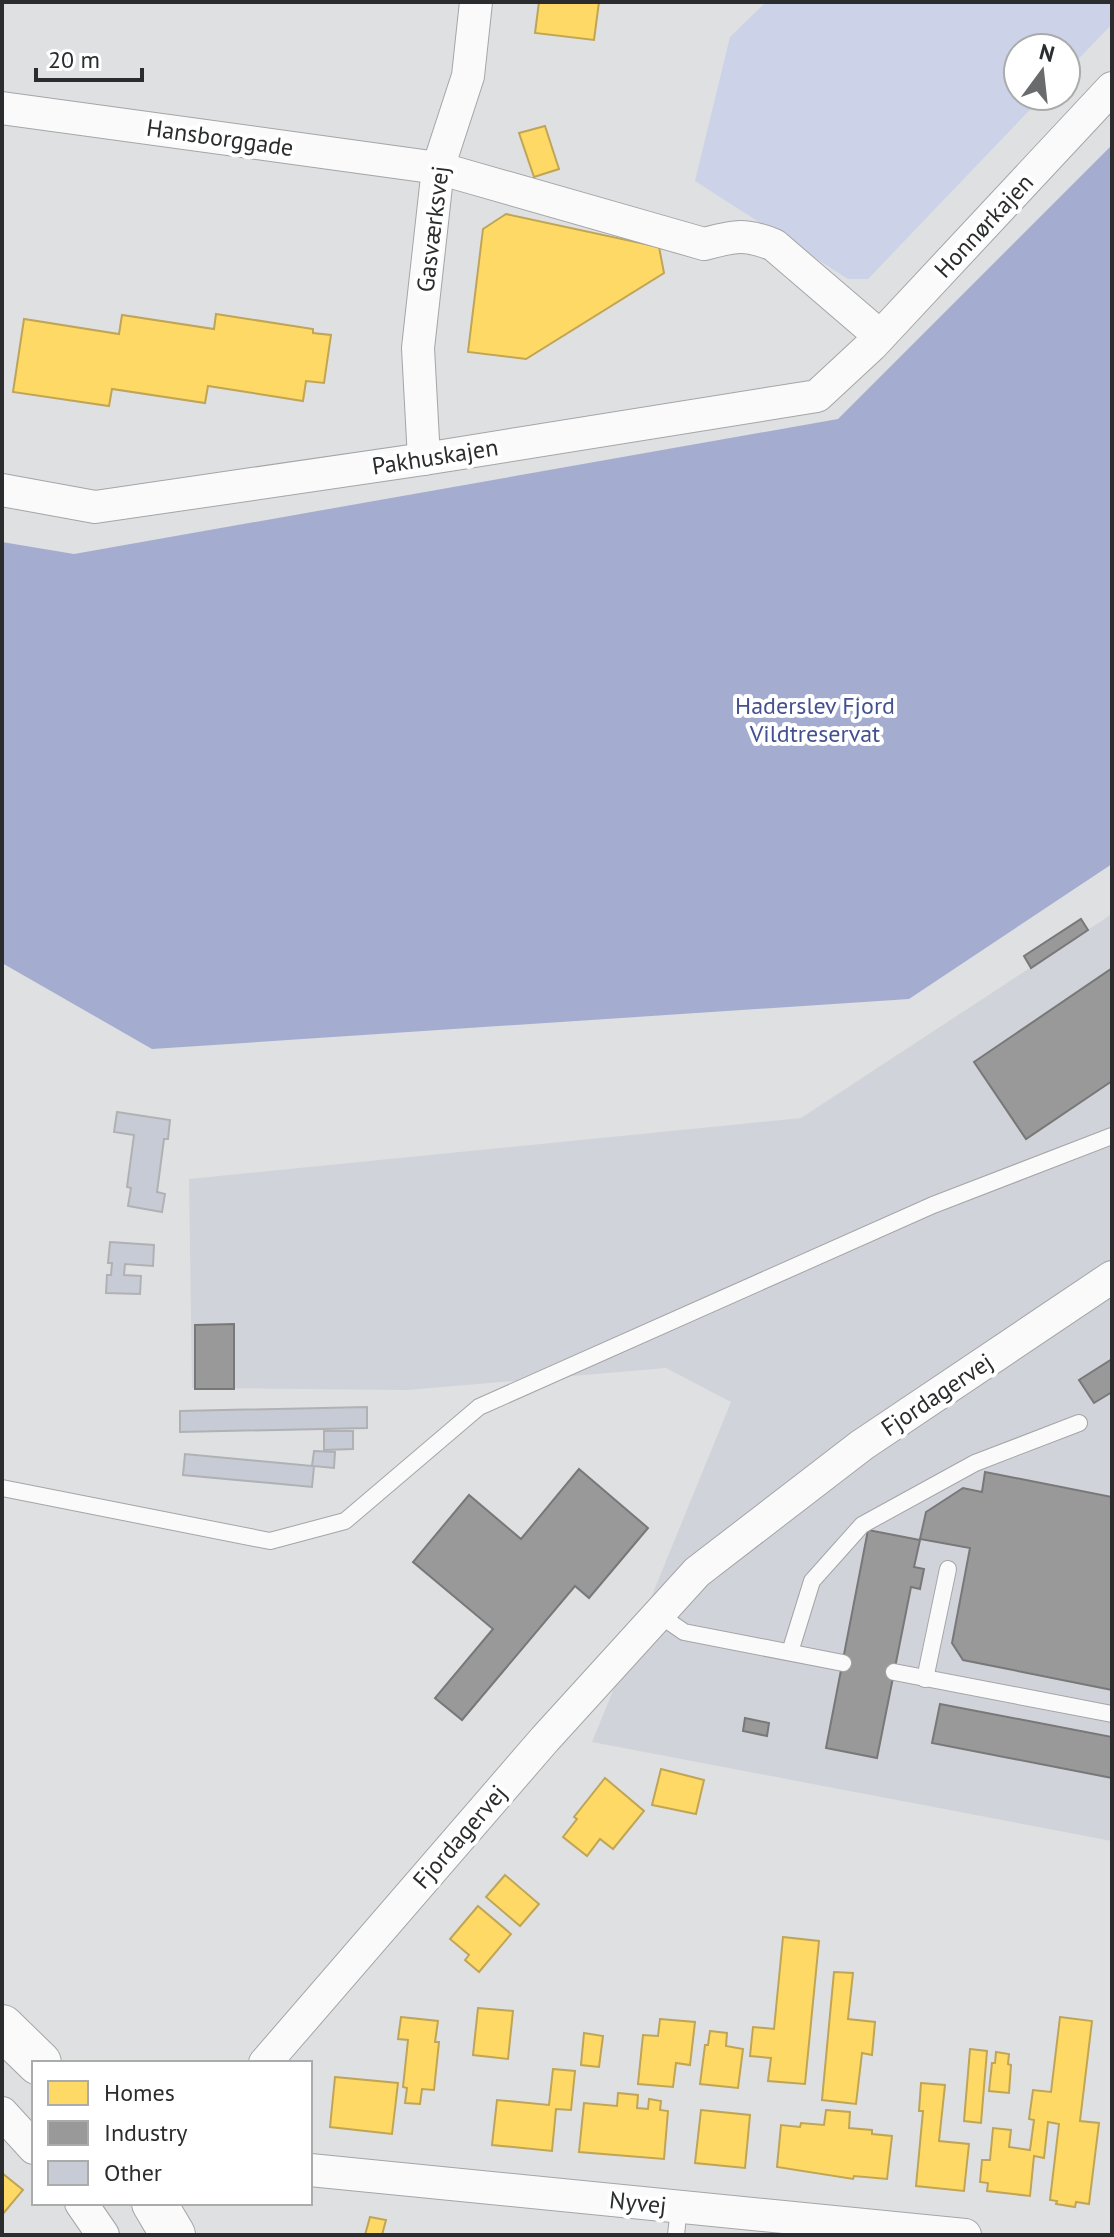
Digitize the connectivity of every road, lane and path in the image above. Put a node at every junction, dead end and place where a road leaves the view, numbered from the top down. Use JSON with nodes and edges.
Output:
{"nodes":[{"id":1,"x":476,"y":2,"type":"edge"},
{"id":2,"x":1112,"y":88,"type":"edge"},
{"id":3,"x":2,"y":108,"type":"edge"},
{"id":4,"x":438,"y":168,"type":"junction"},
{"id":5,"x":880,"y":336,"type":"junction"},
{"id":6,"x":855,"y":363,"type":"joint"},
{"id":7,"x":424,"y":459,"type":"junction"},
{"id":8,"x":2,"y":490,"type":"edge"},
{"id":9,"x":1112,"y":1136,"type":"edge"},
{"id":10,"x":1112,"y":1277,"type":"edge"},
{"id":11,"x":1079,"y":1423,"type":"dead end"},
{"id":12,"x":2,"y":1488,"type":"edge"},
{"id":13,"x":948,"y":1569,"type":"dead end"},
{"id":14,"x":658,"y":1614,"type":"junction"},
{"id":15,"x":790,"y":1652,"type":"junction"},
{"id":16,"x":843,"y":1663,"type":"dead end"},
{"id":17,"x":894,"y":1672,"type":"dead end"},
{"id":18,"x":925,"y":1679,"type":"junction"},
{"id":19,"x":1112,"y":1714,"type":"edge"},
{"id":20,"x":2,"y":2027,"type":"edge"},
{"id":21,"x":37,"y":2061,"type":"edge"},
{"id":22,"x":267,"y":2061,"type":"edge"},
{"id":23,"x":2,"y":2113,"type":"edge"},
{"id":24,"x":32,"y":2146,"type":"edge"},
{"id":25,"x":312,"y":2170,"type":"edge"},
{"id":26,"x":82,"y":2205,"type":"edge"},
{"id":27,"x":155,"y":2205,"type":"edge"},
{"id":28,"x":678,"y":2221,"type":"edge"},
{"id":29,"x":103,"y":2235,"type":"edge"},
{"id":30,"x":173,"y":2235,"type":"edge"},
{"id":31,"x":965,"y":2235,"type":"edge"}],
"edges":[{"from":1,"to":4,"type":"street","name":"Gasværksvej"},
{"from":2,"to":5,"type":"street","name":"Honnørkajen"},
{"from":3,"to":4,"type":"street","name":"Hansborggade"},
{"from":4,"to":5,"type":"street","name":"Hansborggade"},
{"from":4,"to":7,"type":"street","name":"Gasværksvej"},
{"from":5,"to":6,"type":"street","name":"Honnørkajen"},
{"from":6,"to":7,"type":"street","name":"Pakhuskajen"},
{"from":7,"to":8,"type":"street","name":"Pakhuskajen"},
{"from":9,"to":12,"type":"lane"},
{"from":10,"to":14,"type":"street","name":"Fjordagervej"},
{"from":11,"to":15,"type":"lane"},
{"from":13,"to":18,"type":"lane"},
{"from":14,"to":15,"type":"lane"},
{"from":14,"to":22,"type":"street","name":"Fjordagervej"},
{"from":15,"to":16,"type":"lane"},
{"from":17,"to":18,"type":"lane"},
{"from":18,"to":19,"type":"lane"},
{"from":20,"to":21,"type":"street"},
{"from":23,"to":24,"type":"street"},
{"from":25,"to":28,"type":"street","name":"Nyvej"},
{"from":26,"to":29,"type":"street"},
{"from":27,"to":30,"type":"street"},
{"from":28,"to":31,"type":"street","name":"Nyvej"}]}
